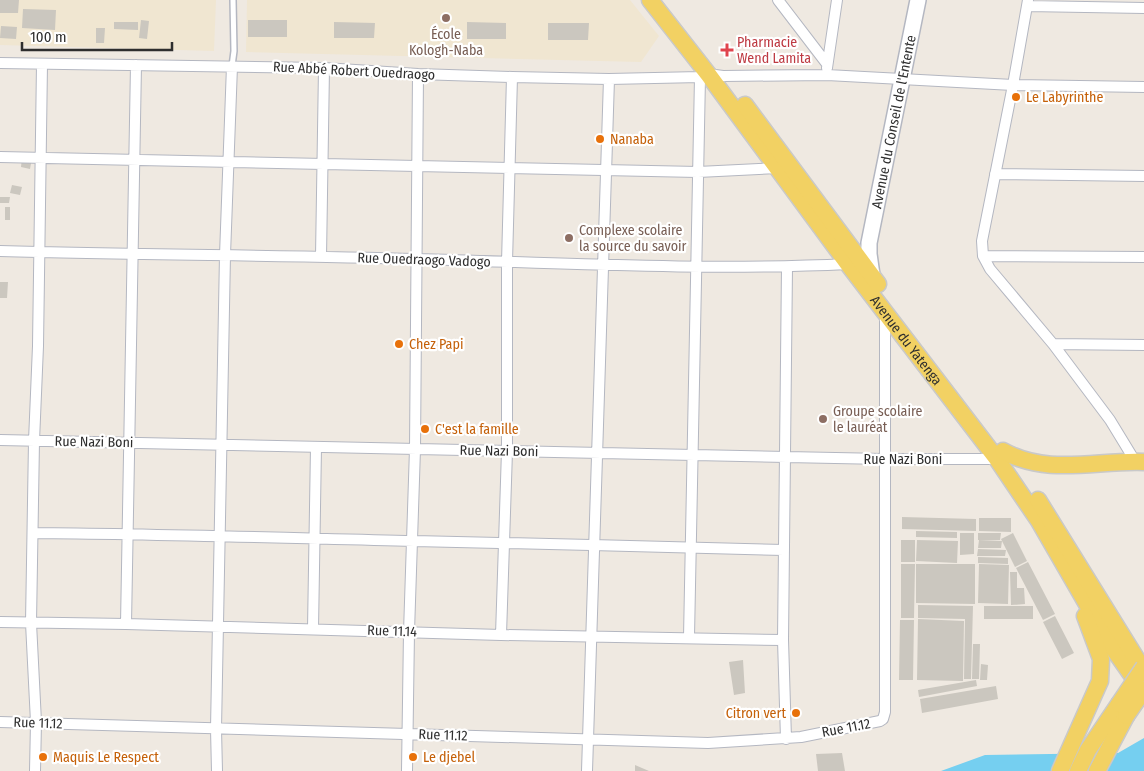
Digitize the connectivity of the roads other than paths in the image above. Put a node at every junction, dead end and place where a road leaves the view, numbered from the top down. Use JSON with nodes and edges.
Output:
{"nodes":[{"id":1,"x":233,"y":0,"type":"edge"},
{"id":2,"x":650,"y":0,"type":"edge"},
{"id":3,"x":664,"y":0,"type":"edge"},
{"id":4,"x":778,"y":0,"type":"edge"},
{"id":5,"x":837,"y":0,"type":"edge"},
{"id":6,"x":918,"y":0,"type":"edge"},
{"id":7,"x":1027,"y":3,"type":"edge"},
{"id":8,"x":1144,"y":8,"type":"edge"},
{"id":9,"x":0,"y":63,"type":"edge"},
{"id":10,"x":42,"y":64,"type":"junction"},
{"id":11,"x":136,"y":64,"type":"junction"},
{"id":12,"x":827,"y":64,"type":"junction"},
{"id":13,"x":232,"y":66,"type":"junction"},
{"id":14,"x":324,"y":68,"type":"junction"},
{"id":15,"x":418,"y":74,"type":"junction"},
{"id":16,"x":828,"y":75,"type":"junction"},
{"id":17,"x":711,"y":76,"type":"junction"},
{"id":18,"x":512,"y":77,"type":"junction"},
{"id":19,"x":608,"y":79,"type":"junction"},
{"id":20,"x":903,"y":79,"type":"junction"},
{"id":21,"x":1013,"y":85,"type":"junction"},
{"id":22,"x":1144,"y":87,"type":"edge"},
{"id":23,"x":0,"y":157,"type":"edge"},
{"id":24,"x":41,"y":158,"type":"junction"},
{"id":25,"x":134,"y":160,"type":"junction"},
{"id":26,"x":228,"y":162,"type":"junction"},
{"id":27,"x":323,"y":164,"type":"junction"},
{"id":28,"x":418,"y":166,"type":"junction"},
{"id":29,"x":510,"y":168,"type":"junction"},
{"id":30,"x":606,"y":168,"type":"junction"},
{"id":31,"x":778,"y":168,"type":"junction"},
{"id":32,"x":698,"y":172,"type":"junction"},
{"id":33,"x":995,"y":174,"type":"junction"},
{"id":34,"x":1144,"y":176,"type":"edge"},
{"id":35,"x":869,"y":243,"type":"junction"},
{"id":36,"x":850,"y":246,"type":"junction"},
{"id":37,"x":0,"y":251,"type":"edge"},
{"id":38,"x":39,"y":252,"type":"junction"},
{"id":39,"x":132,"y":254,"type":"junction"},
{"id":40,"x":225,"y":256,"type":"junction"},
{"id":41,"x":983,"y":256,"type":"junction"},
{"id":42,"x":322,"y":257,"type":"junction"},
{"id":43,"x":1144,"y":257,"type":"edge"},
{"id":44,"x":418,"y":259,"type":"junction"},
{"id":45,"x":507,"y":262,"type":"junction"},
{"id":46,"x":848,"y":264,"type":"junction"},
{"id":47,"x":603,"y":265,"type":"junction"},
{"id":48,"x":696,"y":267,"type":"junction"},
{"id":49,"x":787,"y":267,"type":"junction"},
{"id":50,"x":872,"y":275,"type":"junction"},
{"id":51,"x":885,"y":312,"type":"junction"},
{"id":52,"x":1053,"y":344,"type":"junction"},
{"id":53,"x":1144,"y":345,"type":"edge"},
{"id":54,"x":0,"y":440,"type":"edge"},
{"id":55,"x":34,"y":441,"type":"junction"},
{"id":56,"x":128,"y":443,"type":"junction"},
{"id":57,"x":222,"y":445,"type":"junction"},
{"id":58,"x":316,"y":447,"type":"junction"},
{"id":59,"x":414,"y":449,"type":"junction"},
{"id":60,"x":507,"y":451,"type":"junction"},
{"id":61,"x":597,"y":453,"type":"junction"},
{"id":62,"x":693,"y":455,"type":"junction"},
{"id":63,"x":1000,"y":455,"type":"junction"},
{"id":64,"x":785,"y":457,"type":"junction"},
{"id":65,"x":884,"y":460,"type":"junction"},
{"id":66,"x":1141,"y":465,"type":"edge"},
{"id":67,"x":33,"y":533,"type":"junction"},
{"id":68,"x":127,"y":534,"type":"junction"},
{"id":69,"x":220,"y":536,"type":"junction"},
{"id":70,"x":315,"y":538,"type":"junction"},
{"id":71,"x":412,"y":541,"type":"junction"},
{"id":72,"x":502,"y":543,"type":"junction"},
{"id":73,"x":594,"y":544,"type":"junction"},
{"id":74,"x":691,"y":547,"type":"junction"},
{"id":75,"x":784,"y":550,"type":"junction"},
{"id":76,"x":1071,"y":579,"type":"junction"},
{"id":77,"x":0,"y":622,"type":"edge"},
{"id":78,"x":32,"y":622,"type":"junction"},
{"id":79,"x":126,"y":624,"type":"junction"},
{"id":80,"x":218,"y":627,"type":"junction"},
{"id":81,"x":313,"y":629,"type":"junction"},
{"id":82,"x":409,"y":632,"type":"junction"},
{"id":83,"x":501,"y":635,"type":"junction"},
{"id":84,"x":592,"y":635,"type":"junction"},
{"id":85,"x":689,"y":637,"type":"junction"},
{"id":86,"x":783,"y":640,"type":"junction"},
{"id":87,"x":1110,"y":644,"type":"junction"},
{"id":88,"x":1144,"y":667,"type":"edge"},
{"id":89,"x":1144,"y":671,"type":"edge"},
{"id":90,"x":1144,"y":691,"type":"edge"},
{"id":91,"x":1122,"y":710,"type":"junction"},
{"id":92,"x":1144,"y":711,"type":"edge"},
{"id":93,"x":0,"y":722,"type":"edge"},
{"id":94,"x":36,"y":722,"type":"junction"},
{"id":95,"x":216,"y":730,"type":"junction"},
{"id":96,"x":406,"y":734,"type":"junction"},
{"id":97,"x":786,"y":739,"type":"junction"},
{"id":98,"x":589,"y":740,"type":"junction"},
{"id":99,"x":35,"y":771,"type":"edge"},
{"id":100,"x":216,"y":771,"type":"edge"},
{"id":101,"x":407,"y":771,"type":"edge"},
{"id":102,"x":587,"y":771,"type":"edge"},
{"id":103,"x":1060,"y":771,"type":"edge"},
{"id":104,"x":1078,"y":771,"type":"edge"},
{"id":105,"x":1097,"y":771,"type":"edge"}],
"edges":[{"from":1,"to":13,"type":"lane"},
{"from":2,"to":17,"type":"main road","name":"Avenue du Yatenga"},
{"from":3,"to":17,"type":"main road","name":"Avenue du Yatenga"},
{"from":4,"to":12,"type":"street"},
{"from":5,"to":12,"type":"street"},
{"from":6,"to":20,"type":"street","name":"Avenue du Conseil de l'Entente"},
{"from":7,"to":8,"type":"street"},
{"from":7,"to":21,"type":"street"},
{"from":9,"to":10,"type":"street","name":"Rue Abbé Robert Ouedraogo"},
{"from":10,"to":11,"type":"street","name":"Rue Abbé Robert Ouedraogo"},
{"from":10,"to":24,"type":"street"},
{"from":11,"to":13,"type":"street","name":"Rue Abbé Robert Ouedraogo"},
{"from":11,"to":25,"type":"street"},
{"from":12,"to":16,"type":"street"},
{"from":13,"to":14,"type":"street","name":"Rue Abbé Robert Ouedraogo"},
{"from":13,"to":26,"type":"street"},
{"from":14,"to":15,"type":"street","name":"Rue Abbé Robert Ouedraogo"},
{"from":14,"to":27,"type":"street"},
{"from":15,"to":18,"type":"street","name":"Rue Abbé Robert Ouedraogo"},
{"from":15,"to":28,"type":"street"},
{"from":16,"to":17,"type":"street","name":"Rue Abbé Robert Ouedraogo"},
{"from":16,"to":20,"type":"street","name":"Rue Abbé Robert Ouedraogo"},
{"from":17,"to":19,"type":"street","name":"Rue Abbé Robert Ouedraogo"},
{"from":17,"to":31,"type":"main road","name":"Avenue du Yatenga"},
{"from":17,"to":32,"type":"street"},
{"from":17,"to":36,"type":"main road","name":"Avenue du Yatenga"},
{"from":18,"to":19,"type":"street","name":"Rue Abbé Robert Ouedraogo"},
{"from":18,"to":29,"type":"street"},
{"from":19,"to":30,"type":"street"},
{"from":20,"to":21,"type":"street","name":"Rue Abbé Robert Ouedraogo"},
{"from":20,"to":35,"type":"street","name":"Avenue du Conseil de l'Entente"},
{"from":21,"to":22,"type":"street","name":"Rue Abbé Robert Ouedraogo"},
{"from":21,"to":33,"type":"street"},
{"from":23,"to":24,"type":"street"},
{"from":24,"to":25,"type":"street"},
{"from":24,"to":38,"type":"street"},
{"from":25,"to":26,"type":"street"},
{"from":25,"to":39,"type":"street"},
{"from":26,"to":27,"type":"street"},
{"from":26,"to":40,"type":"street"},
{"from":27,"to":28,"type":"street"},
{"from":27,"to":42,"type":"street"},
{"from":28,"to":29,"type":"street"},
{"from":28,"to":44,"type":"street"},
{"from":29,"to":30,"type":"street"},
{"from":29,"to":45,"type":"street"},
{"from":30,"to":32,"type":"street"},
{"from":30,"to":47,"type":"street"},
{"from":31,"to":32,"type":"street"},
{"from":31,"to":46,"type":"main road","name":"Avenue du Yatenga"},
{"from":32,"to":48,"type":"street"},
{"from":33,"to":34,"type":"street"},
{"from":33,"to":41,"type":"street"},
{"from":35,"to":36,"type":"street"},
{"from":35,"to":50,"type":"street","name":"Avenue du Conseil de l'Entente"},
{"from":36,"to":50,"type":"main road","name":"Avenue du Yatenga"},
{"from":37,"to":38,"type":"street","name":"Rue Ouedraogo Vadogo"},
{"from":38,"to":39,"type":"street","name":"Rue Ouedraogo Vadogo"},
{"from":38,"to":55,"type":"street"},
{"from":39,"to":40,"type":"street","name":"Rue Ouedraogo Vadogo"},
{"from":39,"to":56,"type":"street"},
{"from":40,"to":42,"type":"street","name":"Rue Ouedraogo Vadogo"},
{"from":40,"to":57,"type":"street"},
{"from":41,"to":43,"type":"street"},
{"from":41,"to":52,"type":"street"},
{"from":42,"to":44,"type":"street","name":"Rue Ouedraogo Vadogo"},
{"from":44,"to":45,"type":"street","name":"Rue Ouedraogo Vadogo"},
{"from":44,"to":59,"type":"street"},
{"from":45,"to":47,"type":"street","name":"Rue Ouedraogo Vadogo"},
{"from":45,"to":60,"type":"street"},
{"from":46,"to":49,"type":"street","name":"Rue Ouedraogo Vadogo"},
{"from":46,"to":51,"type":"main road","name":"Avenue du Yatenga"},
{"from":47,"to":48,"type":"street","name":"Rue Ouedraogo Vadogo"},
{"from":47,"to":61,"type":"street"},
{"from":48,"to":49,"type":"street","name":"Rue Ouedraogo Vadogo"},
{"from":48,"to":62,"type":"street"},
{"from":49,"to":64,"type":"street"},
{"from":50,"to":63,"type":"main road","name":"Avenue du Yatenga"},
{"from":51,"to":63,"type":"main road","name":"Avenue du Yatenga"},
{"from":51,"to":65,"type":"street"},
{"from":52,"to":53,"type":"street"},
{"from":52,"to":66,"type":"street"},
{"from":54,"to":55,"type":"street","name":"Rue Nazi Boni"},
{"from":55,"to":56,"type":"street","name":"Rue Nazi Boni"},
{"from":55,"to":67,"type":"street"},
{"from":56,"to":57,"type":"street","name":"Rue Nazi Boni"},
{"from":56,"to":68,"type":"street"},
{"from":57,"to":58,"type":"street","name":"Rue Nazi Boni"},
{"from":57,"to":69,"type":"street"},
{"from":58,"to":59,"type":"street","name":"Rue Nazi Boni"},
{"from":58,"to":70,"type":"street"},
{"from":59,"to":60,"type":"street","name":"Rue Nazi Boni"},
{"from":59,"to":71,"type":"street"},
{"from":60,"to":61,"type":"street","name":"Rue Nazi Boni"},
{"from":60,"to":72,"type":"street"},
{"from":61,"to":62,"type":"street","name":"Rue Nazi Boni"},
{"from":61,"to":73,"type":"street"},
{"from":62,"to":64,"type":"street","name":"Rue Nazi Boni"},
{"from":62,"to":74,"type":"street"},
{"from":63,"to":65,"type":"street","name":"Rue Nazi Boni"},
{"from":63,"to":66,"type":"main road"},
{"from":63,"to":76,"type":"main road","name":"Avenue du Yatenga"},
{"from":63,"to":89,"type":"main road","name":"Avenue du Yatenga"},
{"from":64,"to":65,"type":"street","name":"Rue Nazi Boni"},
{"from":64,"to":75,"type":"street"},
{"from":65,"to":97,"type":"street","name":"Rue 11.12"},
{"from":67,"to":68,"type":"street"},
{"from":67,"to":78,"type":"street"},
{"from":68,"to":69,"type":"street"},
{"from":68,"to":79,"type":"street"},
{"from":69,"to":70,"type":"street"},
{"from":69,"to":80,"type":"street"},
{"from":70,"to":71,"type":"street"},
{"from":70,"to":81,"type":"street"},
{"from":71,"to":72,"type":"street"},
{"from":71,"to":82,"type":"street"},
{"from":72,"to":73,"type":"street"},
{"from":72,"to":83,"type":"street"},
{"from":73,"to":74,"type":"street"},
{"from":73,"to":84,"type":"street"},
{"from":74,"to":75,"type":"street"},
{"from":74,"to":85,"type":"street"},
{"from":75,"to":86,"type":"street"},
{"from":76,"to":87,"type":"main road","name":"Avenue du Yatenga"},
{"from":76,"to":103,"type":"main road"},
{"from":77,"to":78,"type":"street","name":"Rue 11.14"},
{"from":78,"to":79,"type":"street","name":"Rue 11.14"},
{"from":78,"to":94,"type":"street"},
{"from":79,"to":80,"type":"street","name":"Rue 11.14"},
{"from":80,"to":81,"type":"street","name":"Rue 11.14"},
{"from":80,"to":95,"type":"street"},
{"from":81,"to":82,"type":"street","name":"Rue 11.14"},
{"from":82,"to":83,"type":"street","name":"Rue 11.14"},
{"from":82,"to":96,"type":"street"},
{"from":83,"to":84,"type":"street","name":"Rue 11.14"},
{"from":84,"to":85,"type":"street","name":"Rue 11.14"},
{"from":84,"to":98,"type":"street"},
{"from":85,"to":86,"type":"street","name":"Rue 11.14"},
{"from":86,"to":97,"type":"street"},
{"from":87,"to":90,"type":"main road","name":"Avenue du Yatenga"},
{"from":87,"to":92,"type":"main road"},
{"from":88,"to":91,"type":"main road","bridge":true},
{"from":90,"to":91,"type":"main road","bridge":true},
{"from":91,"to":104,"type":"main road"},
{"from":91,"to":105,"type":"main road"},
{"from":93,"to":94,"type":"street","name":"Rue 11.12"},
{"from":94,"to":95,"type":"street","name":"Rue 11.12"},
{"from":94,"to":99,"type":"street"},
{"from":95,"to":96,"type":"street","name":"Rue 11.12"},
{"from":95,"to":100,"type":"street"},
{"from":96,"to":98,"type":"street","name":"Rue 11.12"},
{"from":96,"to":101,"type":"street"},
{"from":97,"to":98,"type":"street","name":"Rue 11.12"},
{"from":98,"to":102,"type":"street"}]}
